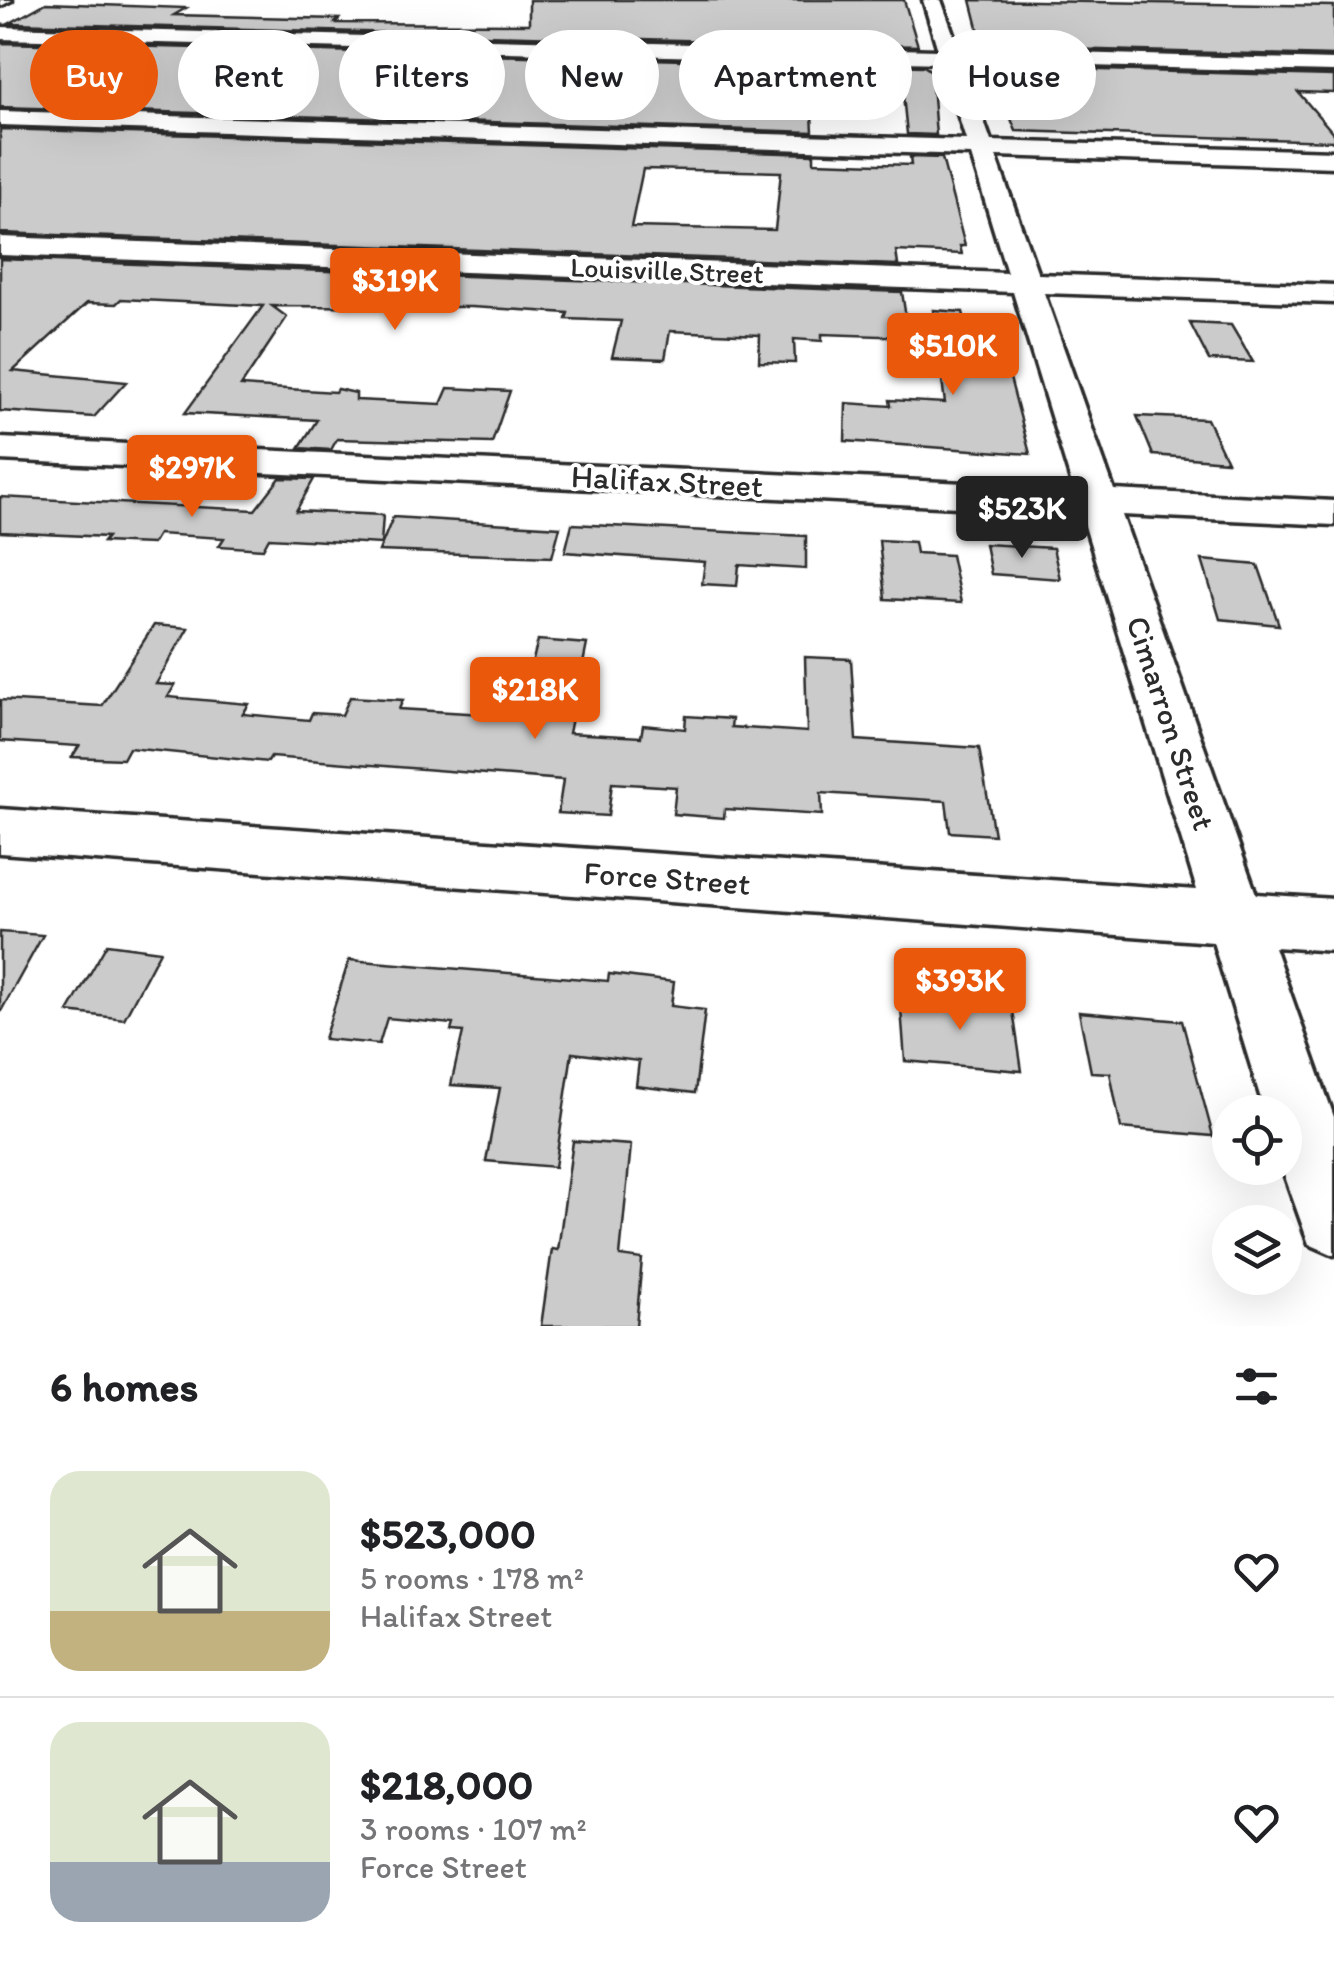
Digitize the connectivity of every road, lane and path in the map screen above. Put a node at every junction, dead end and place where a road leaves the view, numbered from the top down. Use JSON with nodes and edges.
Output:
{"nodes":[{"id":1,"x":932,"y":0,"type":"edge"},
{"id":2,"x":942,"y":30,"type":"edge"},
{"id":3,"x":0,"y":33,"type":"edge"},
{"id":4,"x":932,"y":57,"type":"edge"},
{"id":5,"x":1096,"y":60,"type":"edge"},
{"id":6,"x":1334,"y":66,"type":"edge"},
{"id":7,"x":0,"y":118,"type":"edge"},
{"id":8,"x":972,"y":120,"type":"edge"},
{"id":9,"x":982,"y":148,"type":"junction"},
{"id":10,"x":1334,"y":158,"type":"edge"},
{"id":11,"x":0,"y":246,"type":"edge"},
{"id":12,"x":1027,"y":282,"type":"junction"},
{"id":13,"x":1334,"y":294,"type":"edge"},
{"id":14,"x":0,"y":449,"type":"edge"},
{"id":15,"x":1098,"y":501,"type":"junction"},
{"id":16,"x":1334,"y":513,"type":"edge"},
{"id":17,"x":0,"y":831,"type":"edge"},
{"id":18,"x":1235,"y":918,"type":"junction"},
{"id":19,"x":1334,"y":924,"type":"edge"},
{"id":20,"x":1334,"y":1219,"type":"edge"}],
"edges":[{"from":1,"to":2,"type":"street","name":"Cimarron Street"},
{"from":3,"to":4,"type":"street"},
{"from":5,"to":6,"type":"street"},
{"from":7,"to":9,"type":"street"},
{"from":8,"to":9,"type":"street","name":"Cimarron Street"},
{"from":9,"to":10,"type":"street"},
{"from":9,"to":12,"type":"street","name":"Cimarron Street"},
{"from":11,"to":12,"type":"street","name":"Louisville Street"},
{"from":12,"to":13,"type":"street","name":"Louisville Street"},
{"from":12,"to":15,"type":"street","name":"Cimarron Street"},
{"from":14,"to":15,"type":"street","name":"Halifax Street"},
{"from":15,"to":16,"type":"street","name":"Halifax Street"},
{"from":15,"to":18,"type":"street","name":"Cimarron Street"},
{"from":17,"to":18,"type":"street","name":"Force Street"},
{"from":18,"to":19,"type":"street","name":"Force Street"},
{"from":18,"to":20,"type":"street","name":"Cimarron Street"}]}
